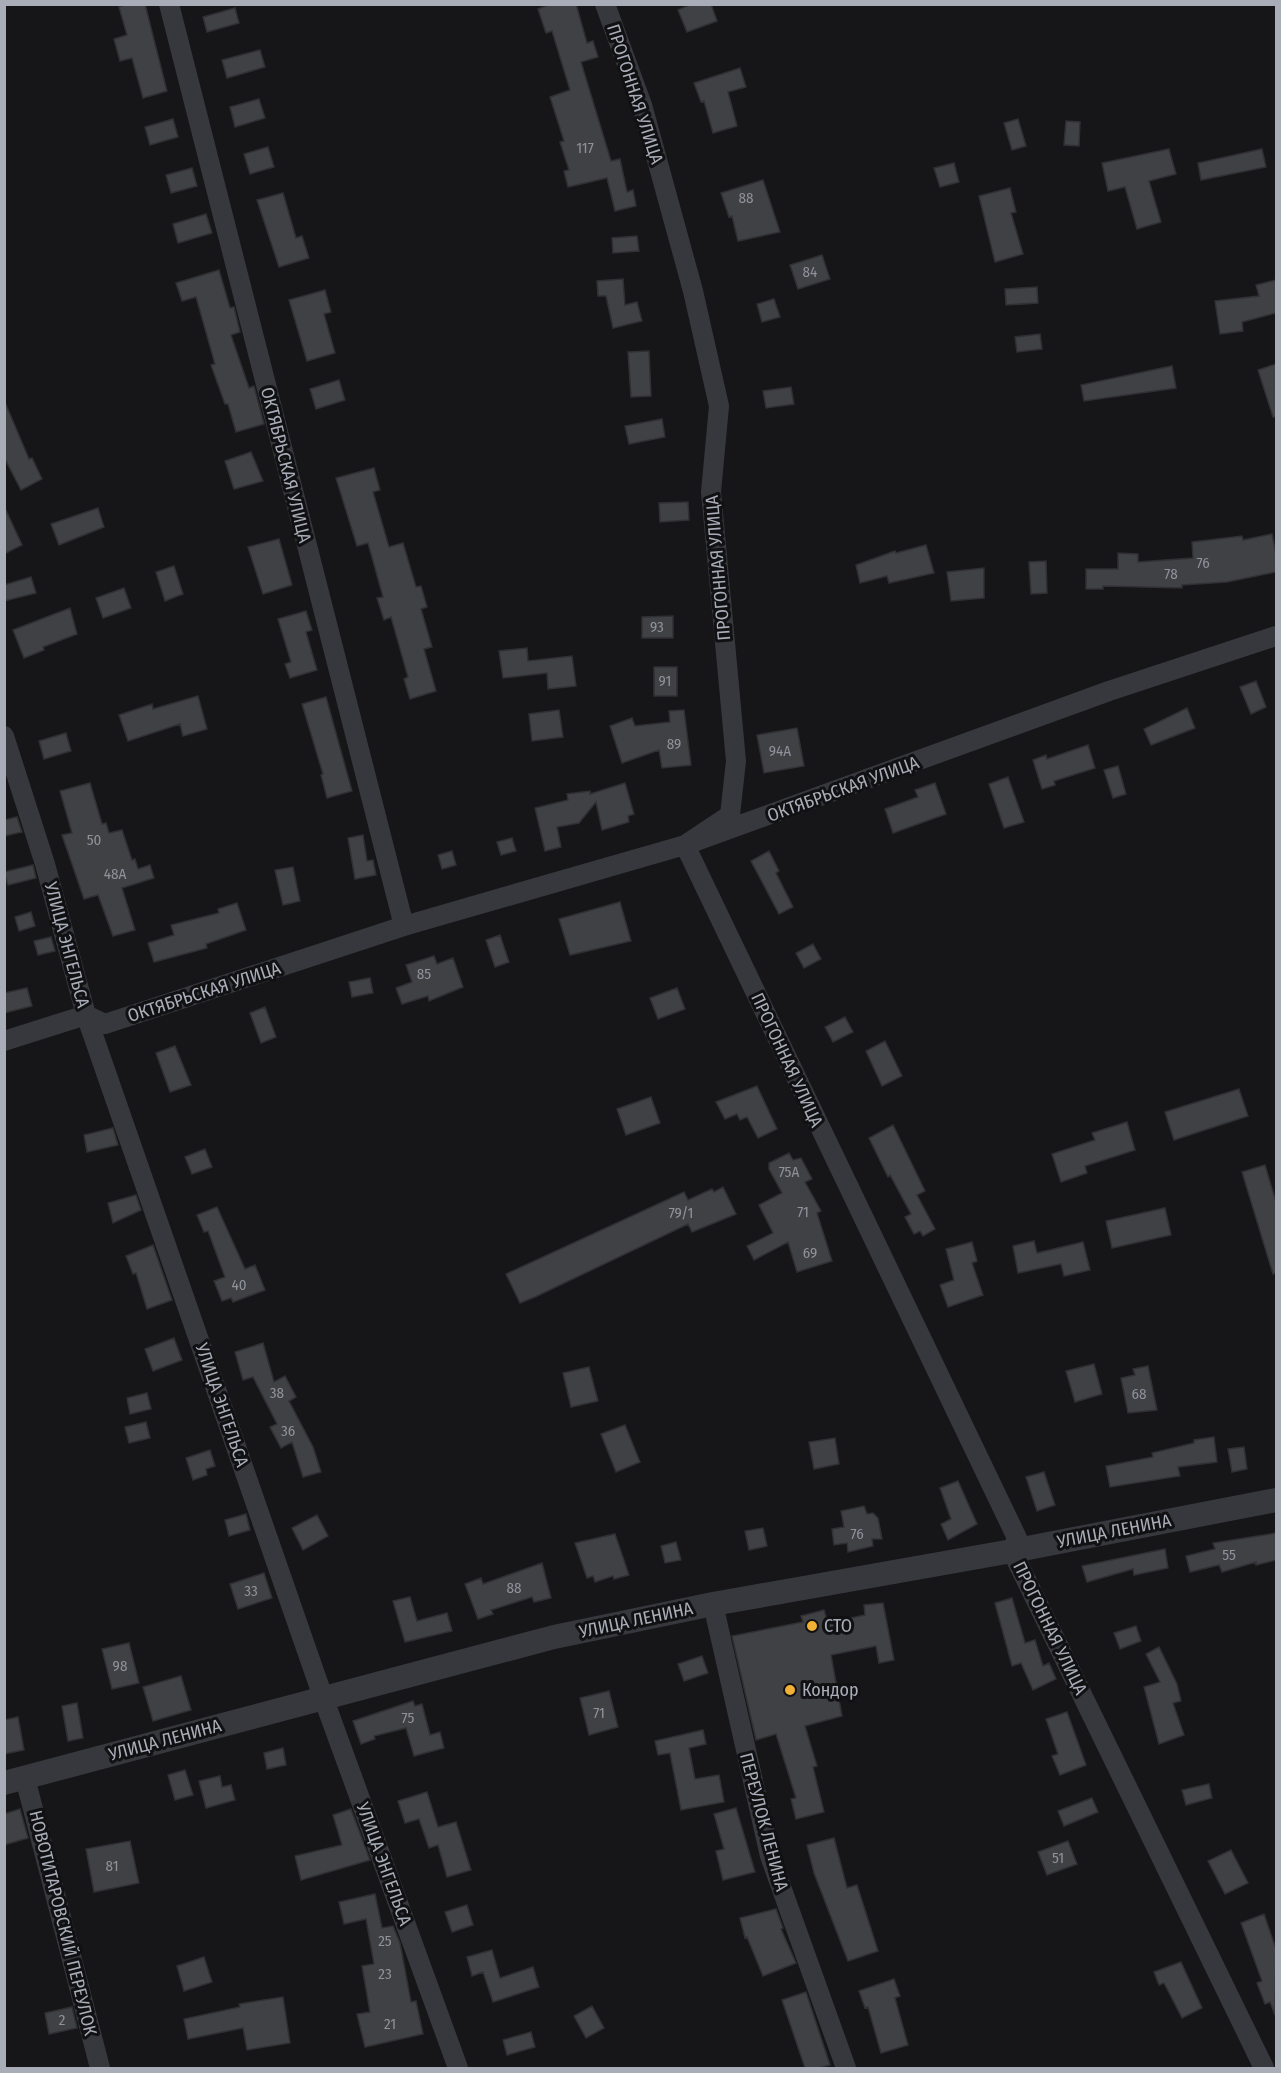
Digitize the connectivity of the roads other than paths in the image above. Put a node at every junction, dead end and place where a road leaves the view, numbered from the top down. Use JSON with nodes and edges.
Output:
{"nodes":[{"id":1,"x":169,"y":4,"type":"edge"},
{"id":2,"x":605,"y":4,"type":"edge"},
{"id":3,"x":1276,"y":636,"type":"edge"},
{"id":4,"x":4,"y":736,"type":"edge"},
{"id":5,"x":685,"y":845,"type":"junction"},
{"id":6,"x":404,"y":926,"type":"junction"},
{"id":7,"x":86,"y":1015,"type":"junction"},
{"id":8,"x":4,"y":1041,"type":"edge"},
{"id":9,"x":1276,"y":1500,"type":"edge"},
{"id":10,"x":1012,"y":1551,"type":"junction"},
{"id":11,"x":713,"y":1604,"type":"junction"},
{"id":12,"x":323,"y":1697,"type":"junction"},
{"id":13,"x":15,"y":1780,"type":"edge"},
{"id":14,"x":100,"y":2068,"type":"edge"},
{"id":15,"x":458,"y":2068,"type":"edge"},
{"id":16,"x":846,"y":2068,"type":"edge"},
{"id":17,"x":1264,"y":2068,"type":"edge"}],
"edges":[{"from":1,"to":6,"type":"street","name":"ОКТЯБРЬСКАЯ УЛИЦА"},
{"from":2,"to":5,"type":"street","name":"ПРОГОННАЯ УЛИЦА"},
{"from":3,"to":5,"type":"street","name":"ОКТЯБРЬСКАЯ УЛИЦА"},
{"from":4,"to":7,"type":"street","name":"УЛИЦА ЭНГЕЛЬСА"},
{"from":5,"to":6,"type":"street","name":"ОКТЯБРЬСКАЯ УЛИЦА"},
{"from":5,"to":10,"type":"street","name":"ПРОГОННАЯ УЛИЦА"},
{"from":6,"to":7,"type":"street","name":"ОКТЯБРЬСКАЯ УЛИЦА"},
{"from":7,"to":8,"type":"street"},
{"from":7,"to":12,"type":"street","name":"УЛИЦА ЭНГЕЛЬСА"},
{"from":9,"to":10,"type":"street","name":"УЛИЦА ЛЕНИНА"},
{"from":10,"to":11,"type":"street","name":"УЛИЦА ЛЕНИНА"},
{"from":10,"to":17,"type":"street","name":"ПРОГОННАЯ УЛИЦА"},
{"from":11,"to":12,"type":"street","name":"УЛИЦА ЛЕНИНА"},
{"from":11,"to":16,"type":"street","name":"ПЕРЕУЛОК ЛЕНИНА"},
{"from":12,"to":13,"type":"street","name":"УЛИЦА ЛЕНИНА"},
{"from":12,"to":15,"type":"street","name":"УЛИЦА ЭНГЕЛЬСА"},
{"from":13,"to":14,"type":"street","name":"НОВОТИТАРОВСКИЙ ПЕРЕУЛОК"}]}
